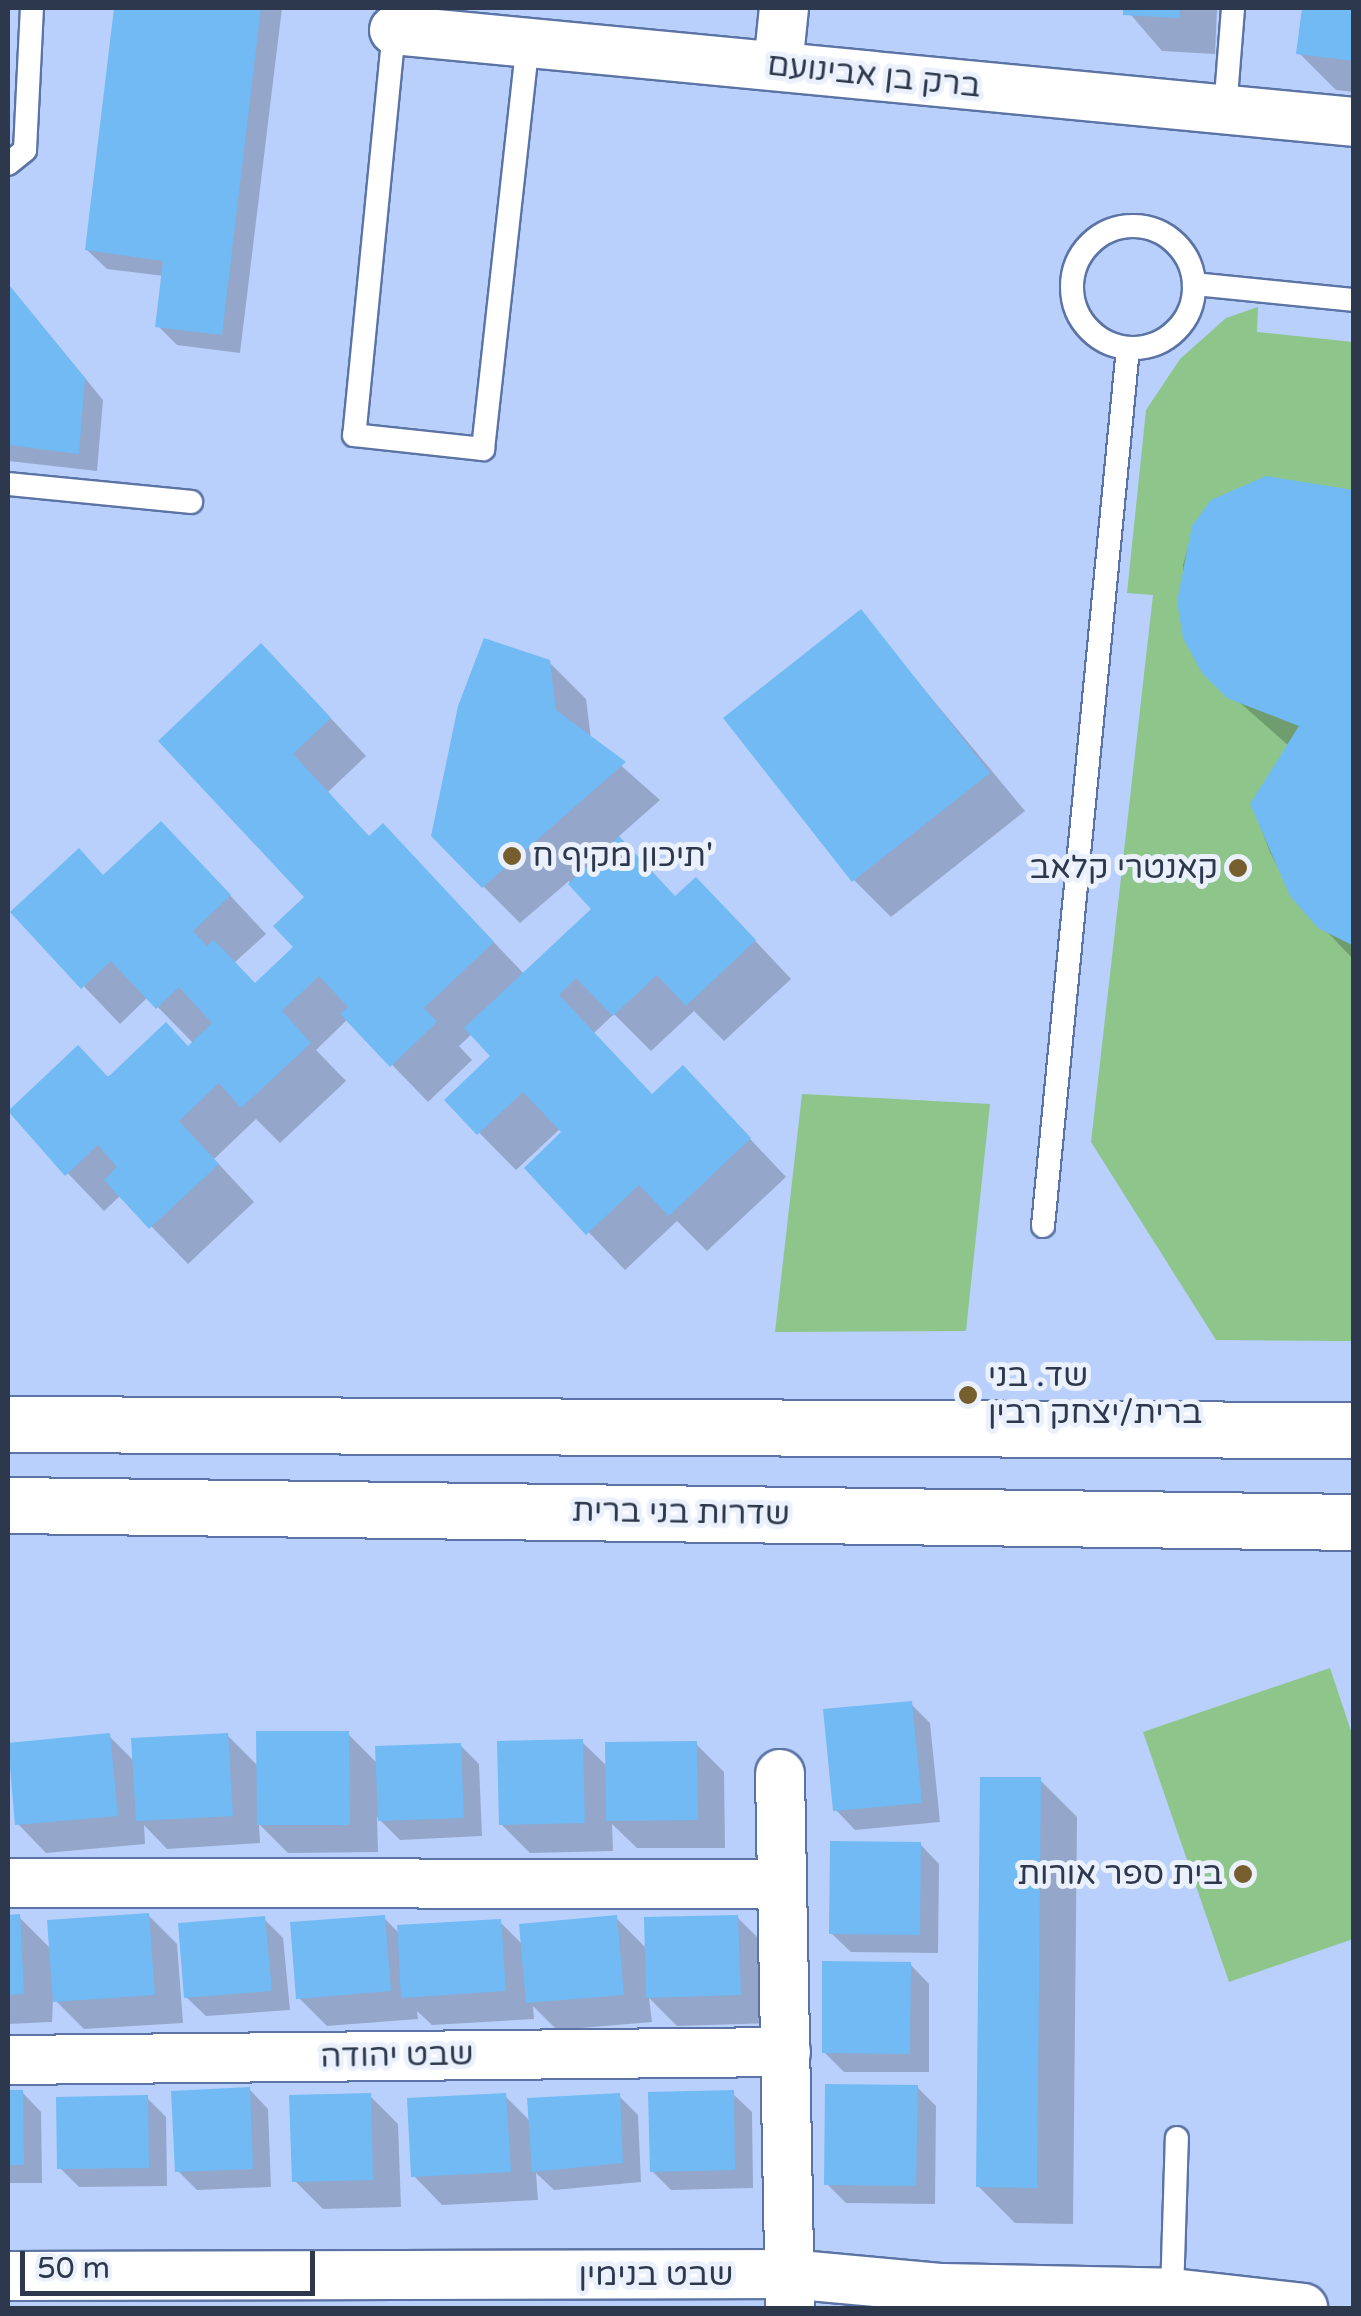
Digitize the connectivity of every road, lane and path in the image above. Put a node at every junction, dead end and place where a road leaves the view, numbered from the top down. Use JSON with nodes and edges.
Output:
{"nodes":[{"id":1,"x":32,"y":8,"type":"edge"},
{"id":2,"x":784,"y":8,"type":"edge"},
{"id":3,"x":1233,"y":8,"type":"edge"},
{"id":4,"x":394,"y":30,"type":"joint"},
{"id":5,"x":528,"y":42,"type":"junction"},
{"id":6,"x":778,"y":66,"type":"junction"},
{"id":7,"x":1224,"y":110,"type":"junction"},
{"id":8,"x":1354,"y":122,"type":"edge"},
{"id":9,"x":8,"y":164,"type":"edge"},
{"id":10,"x":1194,"y":284,"type":"junction"},
{"id":11,"x":1354,"y":300,"type":"edge"},
{"id":12,"x":1128,"y":348,"type":"junction"},
{"id":13,"x":8,"y":484,"type":"edge"},
{"id":14,"x":191,"y":502,"type":"dead end"},
{"id":15,"x":1043,"y":1226,"type":"dead end"},
{"id":16,"x":8,"y":1424,"type":"edge"},
{"id":17,"x":1354,"y":1430,"type":"edge"},
{"id":18,"x":8,"y":1504,"type":"edge"},
{"id":19,"x":1354,"y":1522,"type":"edge"},
{"id":20,"x":780,"y":1774,"type":"dead end"},
{"id":21,"x":8,"y":1883,"type":"edge"},
{"id":22,"x":780,"y":1884,"type":"junction"},
{"id":23,"x":786,"y":2052,"type":"junction"},
{"id":24,"x":8,"y":2060,"type":"edge"},
{"id":25,"x":1177,"y":2138,"type":"dead end"},
{"id":26,"x":8,"y":2276,"type":"edge"},
{"id":27,"x":789,"y":2292,"type":"edge"},
{"id":28,"x":1172,"y":2293,"type":"junction"},
{"id":29,"x":1303,"y":2308,"type":"edge"}],
"edges":[{"from":1,"to":9,"type":"lane"},
{"from":2,"to":6,"type":"street"},
{"from":3,"to":7,"type":"lane"},
{"from":4,"to":5,"type":"street","name":"ברק בן אבינועם"},
{"from":4,"to":5,"type":"lane"},
{"from":5,"to":6,"type":"street","name":"ברק בן אבינועם"},
{"from":6,"to":7,"type":"street","name":"ברק בן אבינועם"},
{"from":7,"to":8,"type":"street","name":"ברק בן אבינועם"},
{"from":10,"to":11,"type":"lane"},
{"from":10,"to":12,"type":"lane"},
{"from":10,"to":12,"type":"lane"},
{"from":12,"to":15,"type":"lane"},
{"from":13,"to":14,"type":"lane"},
{"from":16,"to":17,"type":"main road"},
{"from":18,"to":19,"type":"main road","name":"שדרות בני ברית"},
{"from":20,"to":22,"type":"street"},
{"from":21,"to":22,"type":"street"},
{"from":22,"to":23,"type":"street"},
{"from":23,"to":24,"type":"street","name":"שבט יהודה"},
{"from":23,"to":27,"type":"street"},
{"from":25,"to":28,"type":"lane"},
{"from":26,"to":27,"type":"street","name":"שבט בנימין"},
{"from":27,"to":28,"type":"street","name":"שבט בנימין"},
{"from":28,"to":29,"type":"street","name":"שבט בנימין"}]}
